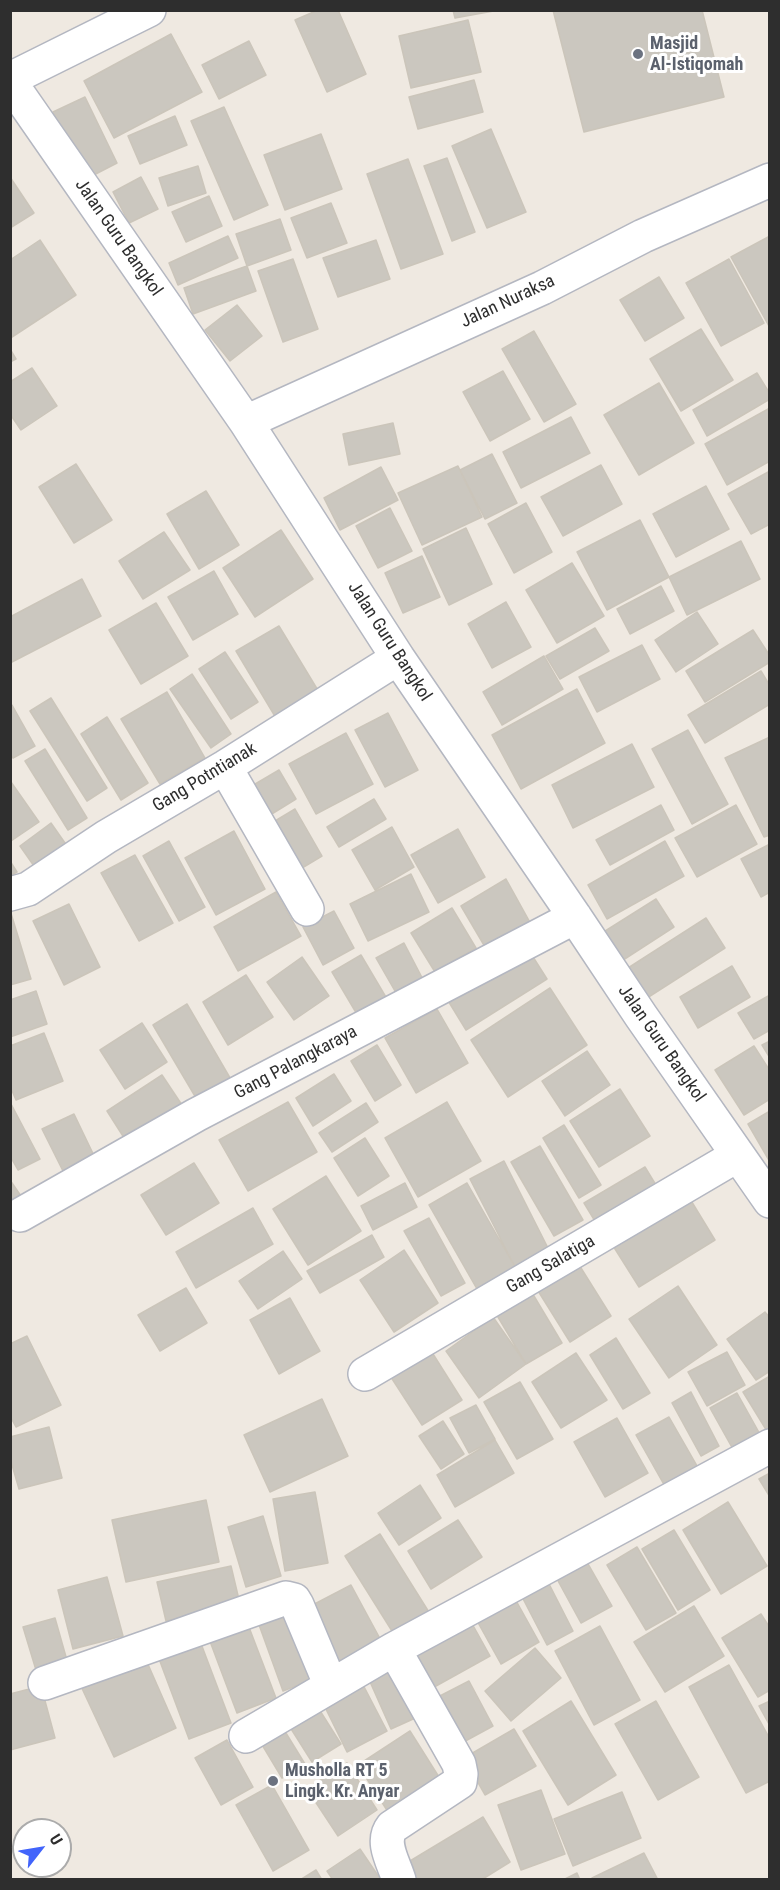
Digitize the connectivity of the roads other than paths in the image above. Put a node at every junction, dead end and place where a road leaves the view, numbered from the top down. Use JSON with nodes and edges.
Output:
{"nodes":[{"id":1,"x":149,"y":10,"type":"edge"},
{"id":2,"x":15,"y":97,"type":"edge"},
{"id":3,"x":770,"y":180,"type":"edge"},
{"id":4,"x":246,"y":422,"type":"junction"},
{"id":5,"x":398,"y":658,"type":"junction"},
{"id":6,"x":225,"y":767,"type":"junction"},
{"id":7,"x":10,"y":894,"type":"edge"},
{"id":8,"x":307,"y":909,"type":"dead end"},
{"id":9,"x":575,"y":917,"type":"junction"},
{"id":10,"x":738,"y":1155,"type":"junction"},
{"id":11,"x":770,"y":1201,"type":"edge"},
{"id":12,"x":20,"y":1215,"type":"dead end"},
{"id":13,"x":364,"y":1374,"type":"dead end"},
{"id":14,"x":770,"y":1446,"type":"edge"},
{"id":15,"x":394,"y":1649,"type":"junction"},
{"id":16,"x":45,"y":1683,"type":"dead end"},
{"id":17,"x":331,"y":1686,"type":"junction"},
{"id":18,"x":246,"y":1736,"type":"dead end"},
{"id":19,"x":399,"y":1880,"type":"edge"}],
"edges":[{"from":1,"to":2,"type":"street"},
{"from":2,"to":4,"type":"street","name":"Jalan Guru Bangkol"},
{"from":3,"to":4,"type":"street","name":"Jalan Nuraksa"},
{"from":4,"to":5,"type":"street","name":"Jalan Guru Bangkol"},
{"from":5,"to":6,"type":"street","name":"Gang Potntianak"},
{"from":5,"to":9,"type":"street","name":"Jalan Guru Bangkol"},
{"from":6,"to":7,"type":"street","name":"Gang Potntianak"},
{"from":6,"to":8,"type":"street"},
{"from":9,"to":10,"type":"street","name":"Jalan Guru Bangkol"},
{"from":9,"to":12,"type":"street","name":"Gang Palangkaraya"},
{"from":10,"to":11,"type":"street","name":"Jalan Guru Bangkol"},
{"from":10,"to":13,"type":"street","name":"Gang Salatiga"},
{"from":14,"to":15,"type":"street"},
{"from":15,"to":17,"type":"street"},
{"from":15,"to":19,"type":"street"},
{"from":16,"to":17,"type":"street"},
{"from":17,"to":18,"type":"street"}]}
